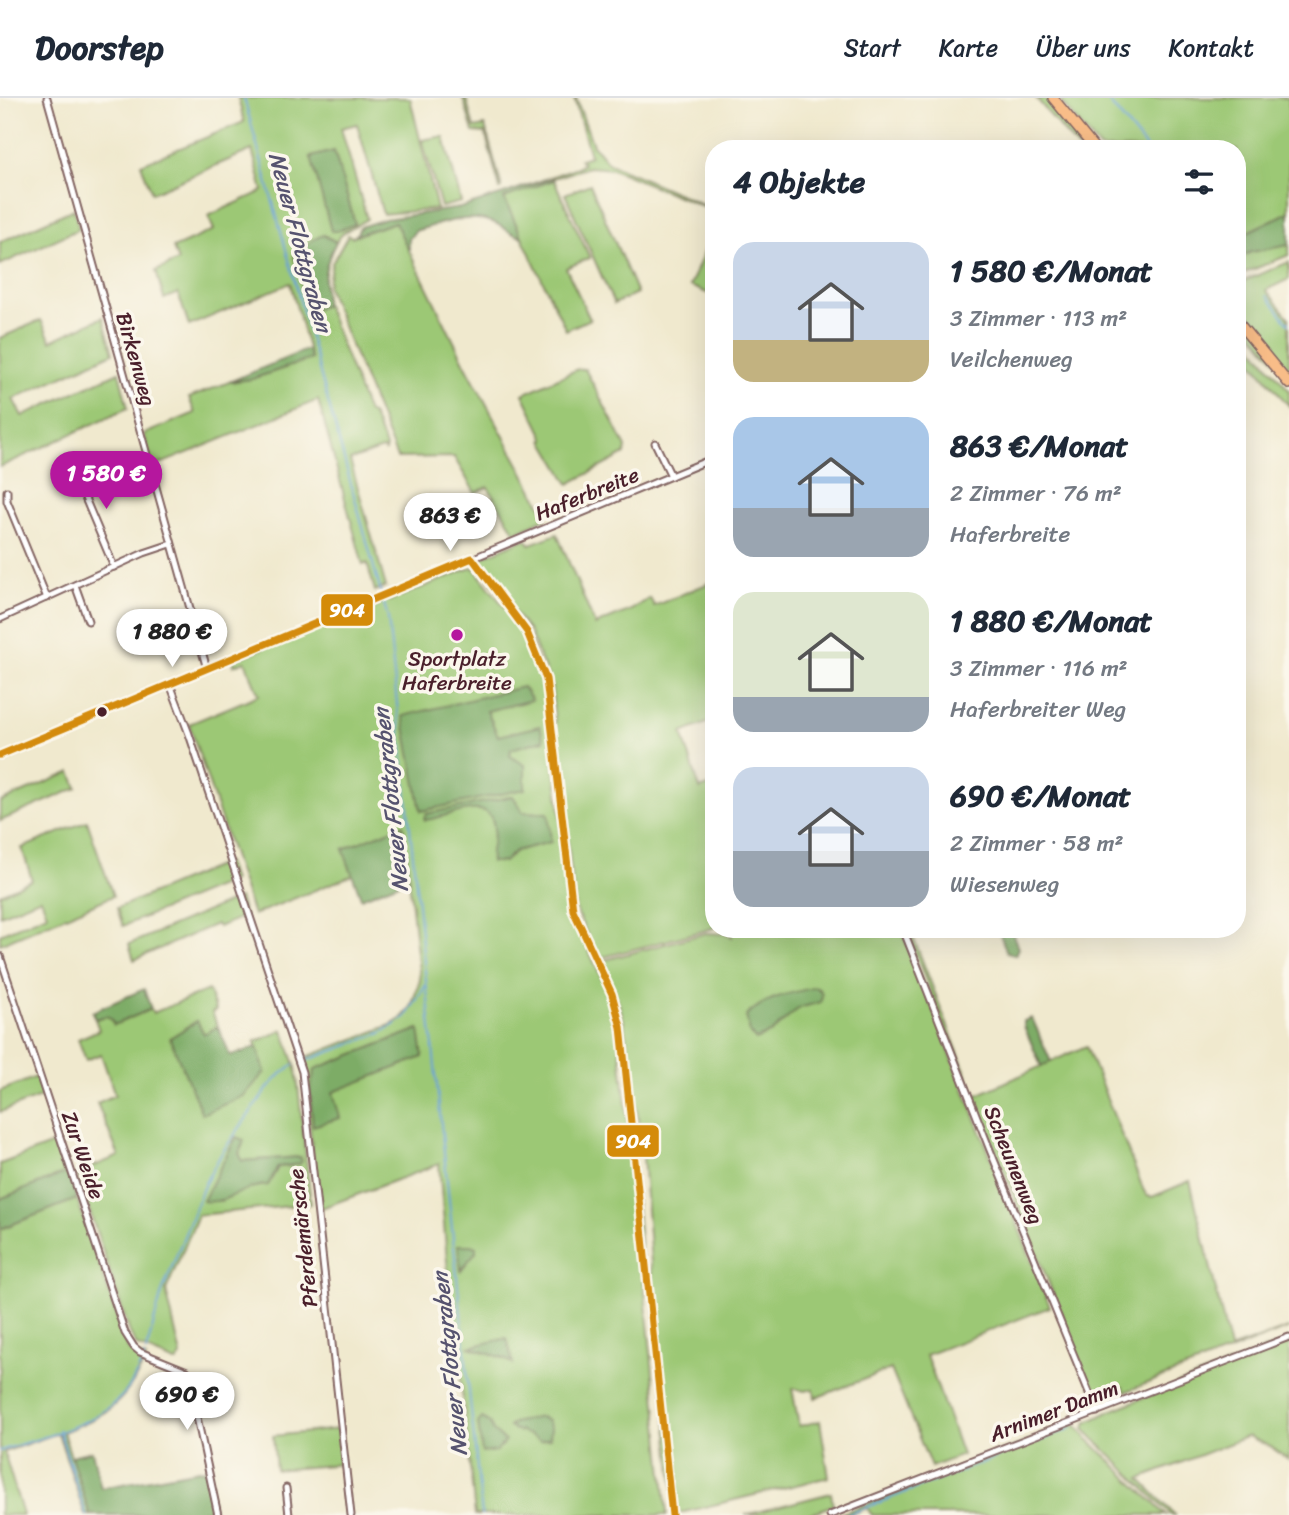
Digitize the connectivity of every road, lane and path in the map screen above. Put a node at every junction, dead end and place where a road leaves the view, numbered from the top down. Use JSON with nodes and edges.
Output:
{"nodes":[{"id":1,"x":47,"y":98,"type":"edge"},
{"id":2,"x":1053,"y":98,"type":"edge"},
{"id":3,"x":1088,"y":140,"type":"edge"},
{"id":4,"x":1246,"y":332,"type":"edge"},
{"id":5,"x":1289,"y":384,"type":"edge"},
{"id":6,"x":655,"y":443,"type":"dead end"},
{"id":7,"x":73,"y":462,"type":"dead end"},
{"id":8,"x":705,"y":463,"type":"edge"},
{"id":9,"x":671,"y":476,"type":"junction"},
{"id":10,"x":7,"y":491,"type":"dead end"},
{"id":11,"x":171,"y":544,"type":"junction"},
{"id":12,"x":472,"y":558,"type":"junction"},
{"id":13,"x":114,"y":567,"type":"junction"},
{"id":14,"x":75,"y":585,"type":"junction"},
{"id":15,"x":47,"y":598,"type":"junction"},
{"id":16,"x":0,"y":619,"type":"edge"},
{"id":17,"x":88,"y":621,"type":"dead end"},
{"id":18,"x":207,"y":669,"type":"junction"},
{"id":19,"x":170,"y":684,"type":"junction"},
{"id":20,"x":0,"y":755,"type":"edge"},
{"id":21,"x":907,"y":938,"type":"edge"},
{"id":22,"x":0,"y":956,"type":"edge"},
{"id":23,"x":1289,"y":1337,"type":"edge"},
{"id":24,"x":1097,"y":1412,"type":"junction"},
{"id":25,"x":286,"y":1488,"type":"dead end"},
{"id":26,"x":218,"y":1515,"type":"edge"},
{"id":27,"x":289,"y":1515,"type":"edge"},
{"id":28,"x":351,"y":1515,"type":"edge"},
{"id":29,"x":672,"y":1515,"type":"edge"},
{"id":30,"x":830,"y":1515,"type":"edge"}],
"edges":[{"from":1,"to":11,"type":"street","name":"Birkenweg"},
{"from":2,"to":3,"type":"main road"},
{"from":4,"to":5,"type":"main road"},
{"from":6,"to":9,"type":"street","name":"Haferbreite"},
{"from":7,"to":13,"type":"street"},
{"from":8,"to":9,"type":"street","name":"Haferbreite"},
{"from":9,"to":12,"type":"street","name":"Haferbreite"},
{"from":10,"to":15,"type":"street"},
{"from":11,"to":13,"type":"street"},
{"from":11,"to":18,"type":"street","name":"Birkenweg"},
{"from":12,"to":18,"type":"street","name":"Haferbreite"},
{"from":12,"to":29,"type":"street"},
{"from":13,"to":14,"type":"street"},
{"from":14,"to":15,"type":"street"},
{"from":14,"to":17,"type":"street"},
{"from":15,"to":16,"type":"street"},
{"from":18,"to":19,"type":"street","name":"Haferbreite"},
{"from":19,"to":20,"type":"street","name":"Haferbreite"},
{"from":19,"to":28,"type":"street","name":"Pferdemärsche"},
{"from":21,"to":24,"type":"street","name":"Scheunenweg"},
{"from":22,"to":26,"type":"street","name":"Zur Weide"},
{"from":23,"to":24,"type":"street","name":"Arnimer Damm"},
{"from":24,"to":30,"type":"street","name":"Arnimer Damm"},
{"from":25,"to":27,"type":"street"}]}
